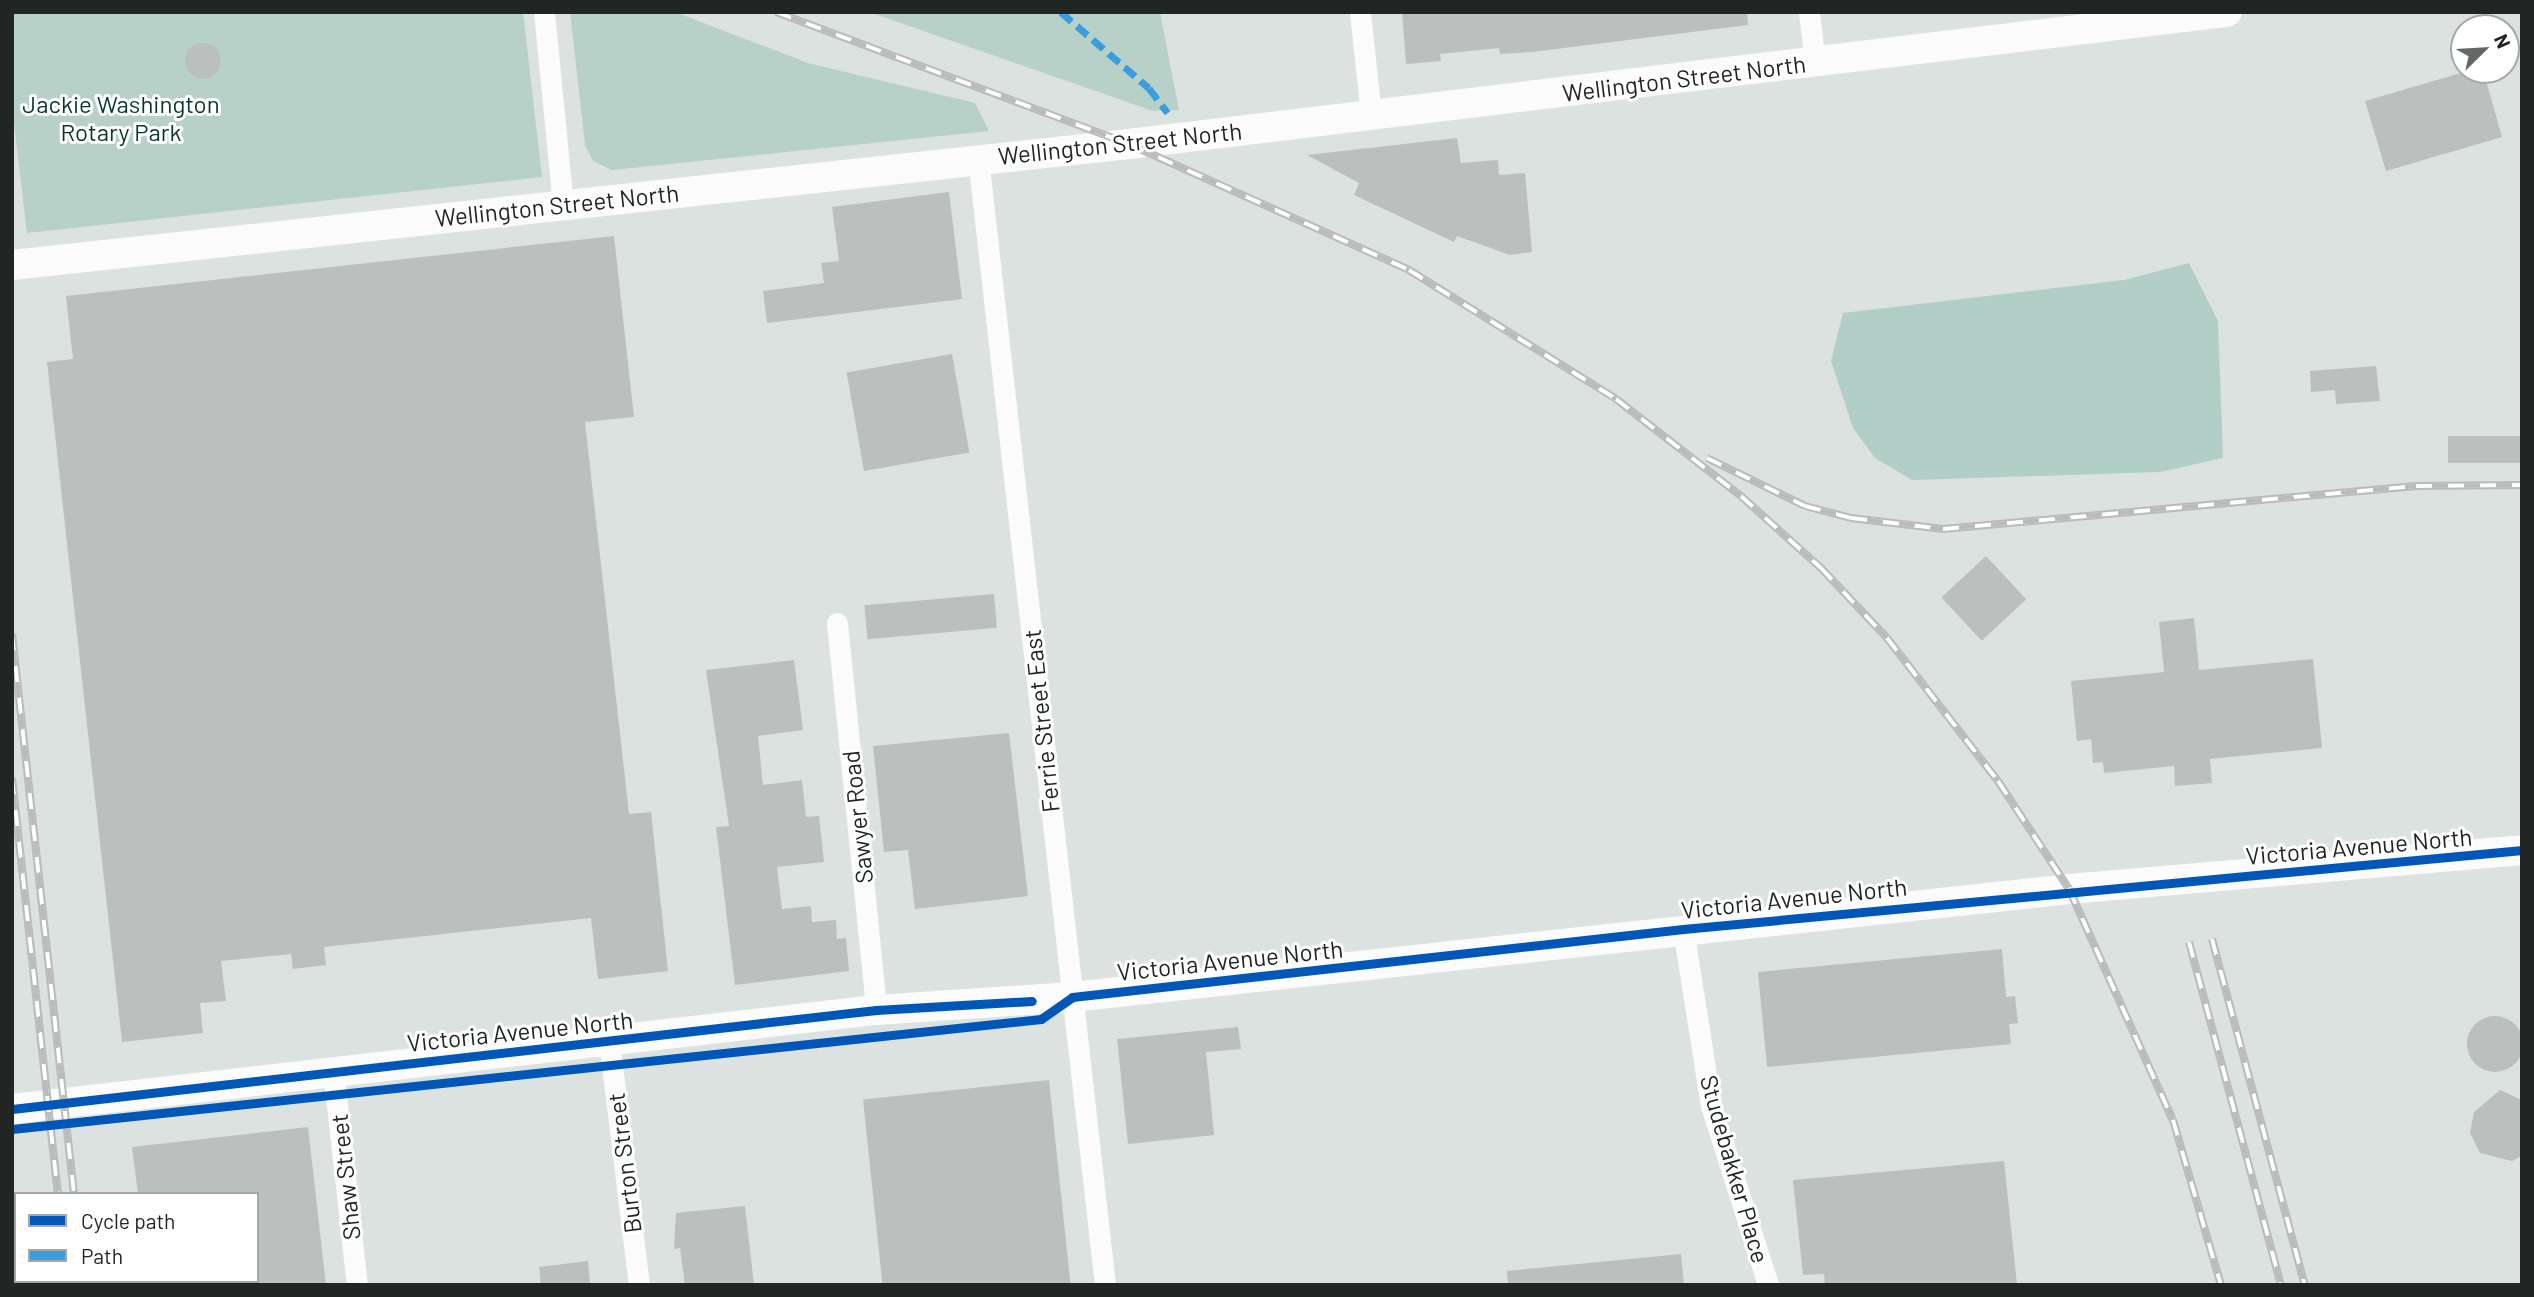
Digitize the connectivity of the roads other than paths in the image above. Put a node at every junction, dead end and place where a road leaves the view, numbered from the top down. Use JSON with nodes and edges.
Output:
{"nodes":[{"id":1,"x":544,"y":12,"type":"edge"},
{"id":2,"x":1360,"y":12,"type":"edge"},
{"id":3,"x":1809,"y":12,"type":"edge"},
{"id":4,"x":2225,"y":12,"type":"edge"},
{"id":5,"x":1815,"y":63,"type":"junction"},
{"id":6,"x":1371,"y":115,"type":"junction"},
{"id":7,"x":978,"y":158,"type":"junction"},
{"id":8,"x":563,"y":205,"type":"junction"},
{"id":9,"x":12,"y":265,"type":"edge"},
{"id":10,"x":837,"y":623,"type":"dead end"},
{"id":11,"x":2522,"y":850,"type":"edge"},
{"id":12,"x":1683,"y":929,"type":"junction"},
{"id":13,"x":1072,"y":997,"type":"junction"},
{"id":14,"x":876,"y":1010,"type":"junction"},
{"id":15,"x":609,"y":1041,"type":"junction"},
{"id":16,"x":333,"y":1069,"type":"junction"},
{"id":17,"x":12,"y":1110,"type":"edge"},
{"id":18,"x":357,"y":1285,"type":"edge"},
{"id":19,"x":639,"y":1285,"type":"edge"},
{"id":20,"x":1105,"y":1285,"type":"edge"},
{"id":21,"x":1768,"y":1285,"type":"edge"}],
"edges":[{"from":1,"to":8,"type":"street"},
{"from":2,"to":6,"type":"street"},
{"from":3,"to":5,"type":"street"},
{"from":4,"to":5,"type":"main road","name":"Wellington Street North"},
{"from":5,"to":6,"type":"main road","name":"Wellington Street North"},
{"from":6,"to":7,"type":"main road","name":"Wellington Street North"},
{"from":7,"to":8,"type":"main road","name":"Wellington Street North"},
{"from":7,"to":13,"type":"street","name":"Ferrie Street East"},
{"from":8,"to":9,"type":"main road","name":"Wellington Street North"},
{"from":10,"to":14,"type":"street","name":"Sawyer Road"},
{"from":11,"to":12,"type":"main road","name":"Victoria Avenue North"},
{"from":12,"to":13,"type":"main road","name":"Victoria Avenue North"},
{"from":12,"to":21,"type":"street","name":"Studebakker Place"},
{"from":13,"to":14,"type":"main road","name":"Victoria Avenue North"},
{"from":13,"to":20,"type":"street","name":"Ferrie Street East"},
{"from":14,"to":15,"type":"main road","name":"Victoria Avenue North"},
{"from":15,"to":16,"type":"main road","name":"Victoria Avenue North"},
{"from":15,"to":19,"type":"street","name":"Burton Street"},
{"from":16,"to":17,"type":"main road","name":"Victoria Avenue North"},
{"from":16,"to":18,"type":"street","name":"Shaw Street"}]}
